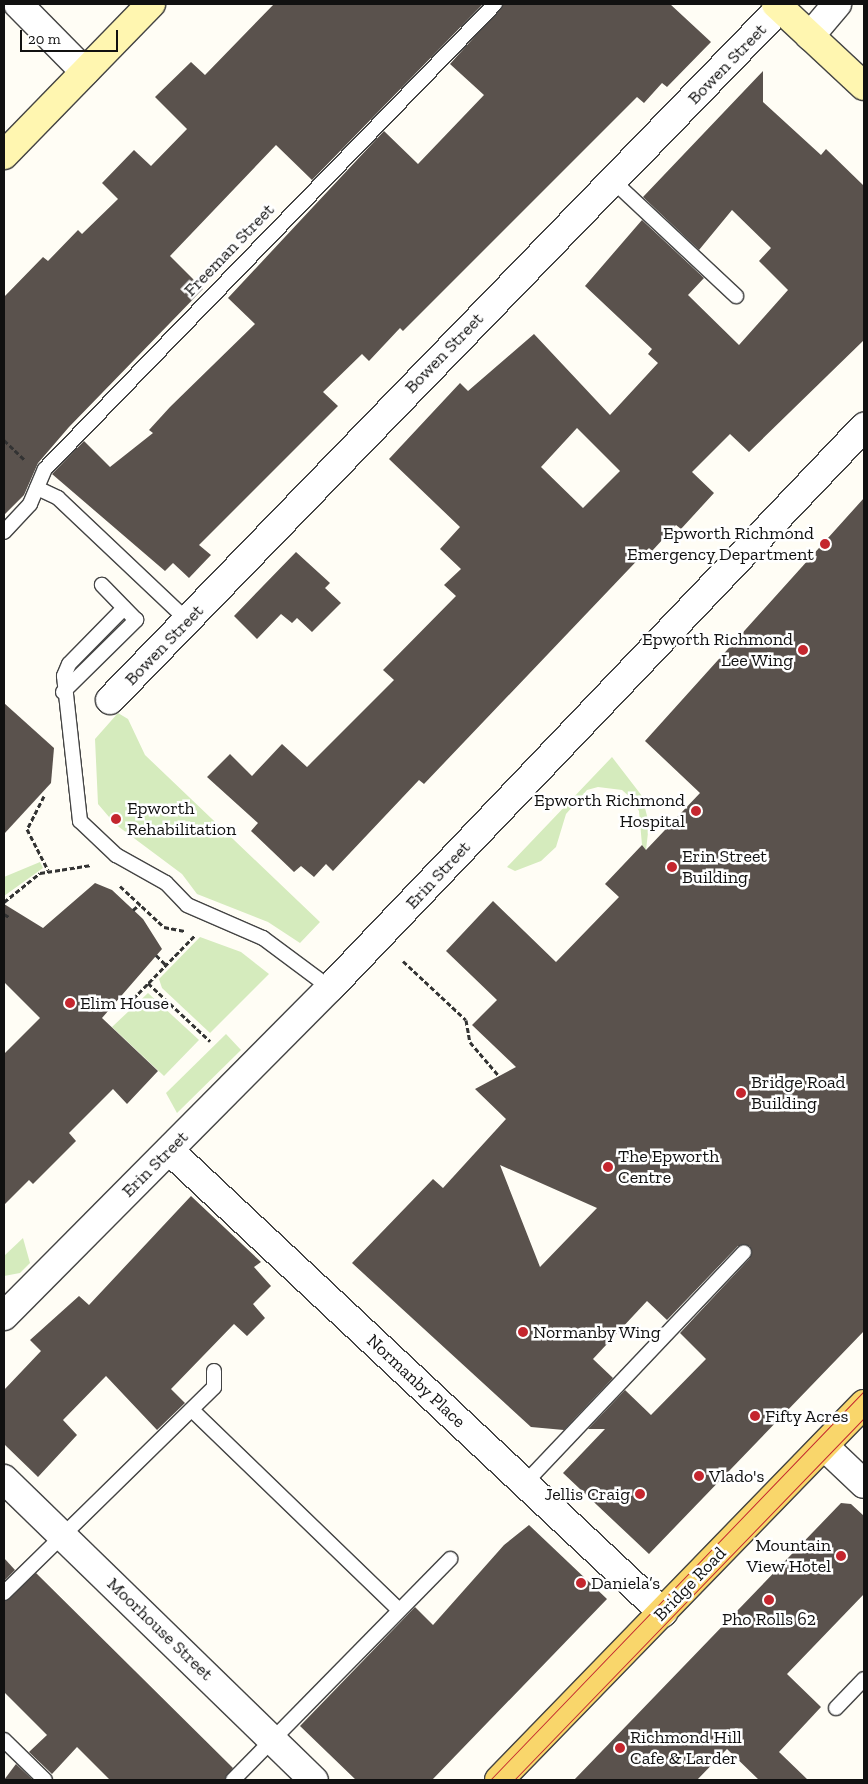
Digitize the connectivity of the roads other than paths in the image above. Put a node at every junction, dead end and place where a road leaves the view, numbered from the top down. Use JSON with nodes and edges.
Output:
{"nodes":[{"id":1,"x":18,"y":4,"type":"edge"},
{"id":2,"x":151,"y":4,"type":"edge"},
{"id":3,"x":495,"y":4,"type":"edge"},
{"id":4,"x":837,"y":4,"type":"edge"},
{"id":5,"x":778,"y":6,"type":"edge"},
{"id":6,"x":810,"y":36,"type":"junction"},
{"id":7,"x":86,"y":72,"type":"junction"},
{"id":8,"x":864,"y":86,"type":"edge"},
{"id":9,"x":4,"y":155,"type":"edge"},
{"id":10,"x":612,"y":180,"type":"junction"},
{"id":11,"x":736,"y":296,"type":"dead end"},
{"id":12,"x":863,"y":431,"type":"edge"},
{"id":13,"x":37,"y":488,"type":"junction"},
{"id":14,"x":4,"y":532,"type":"edge"},
{"id":15,"x":102,"y":585,"type":"dead end"},
{"id":16,"x":188,"y":621,"type":"junction"},
{"id":17,"x":110,"y":700,"type":"dead end"},
{"id":18,"x":330,"y":988,"type":"junction"},
{"id":19,"x":169,"y":1150,"type":"junction"},
{"id":20,"x":744,"y":1252,"type":"dead end"},
{"id":21,"x":7,"y":1306,"type":"edge"},
{"id":22,"x":214,"y":1371,"type":"dead end"},
{"id":23,"x":864,"y":1404,"type":"edge"},
{"id":24,"x":192,"y":1410,"type":"junction"},
{"id":25,"x":824,"y":1446,"type":"junction"},
{"id":26,"x":4,"y":1479,"type":"edge"},
{"id":27,"x":525,"y":1483,"type":"junction"},
{"id":28,"x":864,"y":1484,"type":"edge"},
{"id":29,"x":62,"y":1533,"type":"junction"},
{"id":30,"x":450,"y":1559,"type":"dead end"},
{"id":31,"x":4,"y":1592,"type":"edge"},
{"id":32,"x":398,"y":1609,"type":"junction"},
{"id":33,"x":663,"y":1613,"type":"junction"},
{"id":34,"x":864,"y":1679,"type":"edge"},
{"id":35,"x":836,"y":1708,"type":"dead end"},
{"id":36,"x":272,"y":1738,"type":"junction"},
{"id":37,"x":4,"y":1740,"type":"edge"},
{"id":38,"x":508,"y":1775,"type":"edge"},
{"id":39,"x":45,"y":1780,"type":"edge"},
{"id":40,"x":233,"y":1780,"type":"edge"},
{"id":41,"x":314,"y":1780,"type":"edge"}],
"edges":[{"from":1,"to":7,"type":"street"},
{"from":2,"to":7,"type":"street"},
{"from":3,"to":13,"type":"lane","name":"Freeman Street"},
{"from":4,"to":6,"type":"street"},
{"from":5,"to":6,"type":"street"},
{"from":5,"to":10,"type":"street","name":"Bowen Street"},
{"from":6,"to":8,"type":"street"},
{"from":7,"to":9,"type":"street"},
{"from":10,"to":11,"type":"lane"},
{"from":10,"to":16,"type":"street","name":"Bowen Street"},
{"from":12,"to":18,"type":"street","name":"Erin Street"},
{"from":13,"to":14,"type":"lane","name":"Freeman Street"},
{"from":13,"to":16,"type":"lane"},
{"from":15,"to":18,"type":"lane"},
{"from":16,"to":17,"type":"street","name":"Bowen Street"},
{"from":18,"to":19,"type":"street","name":"Erin Street"},
{"from":19,"to":21,"type":"street","name":"Erin Street"},
{"from":19,"to":27,"type":"street","name":"Normanby Place"},
{"from":20,"to":27,"type":"lane"},
{"from":22,"to":24,"type":"lane"},
{"from":23,"to":25,"type":"main road","name":"Bridge Road"},
{"from":24,"to":29,"type":"lane"},
{"from":24,"to":32,"type":"lane"},
{"from":25,"to":28,"type":"street"},
{"from":25,"to":33,"type":"main road","name":"Bridge Road"},
{"from":26,"to":29,"type":"street","name":"Moorhouse Street"},
{"from":27,"to":33,"type":"street","name":"Normanby Place"},
{"from":29,"to":31,"type":"lane"},
{"from":29,"to":36,"type":"street","name":"Moorhouse Street"},
{"from":30,"to":32,"type":"lane"},
{"from":32,"to":36,"type":"lane"},
{"from":33,"to":38,"type":"main road","name":"Bridge Road"},
{"from":34,"to":35,"type":"lane"},
{"from":36,"to":40,"type":"lane"},
{"from":36,"to":41,"type":"street","name":"Moorhouse Street"},
{"from":37,"to":39,"type":"lane"}]}
